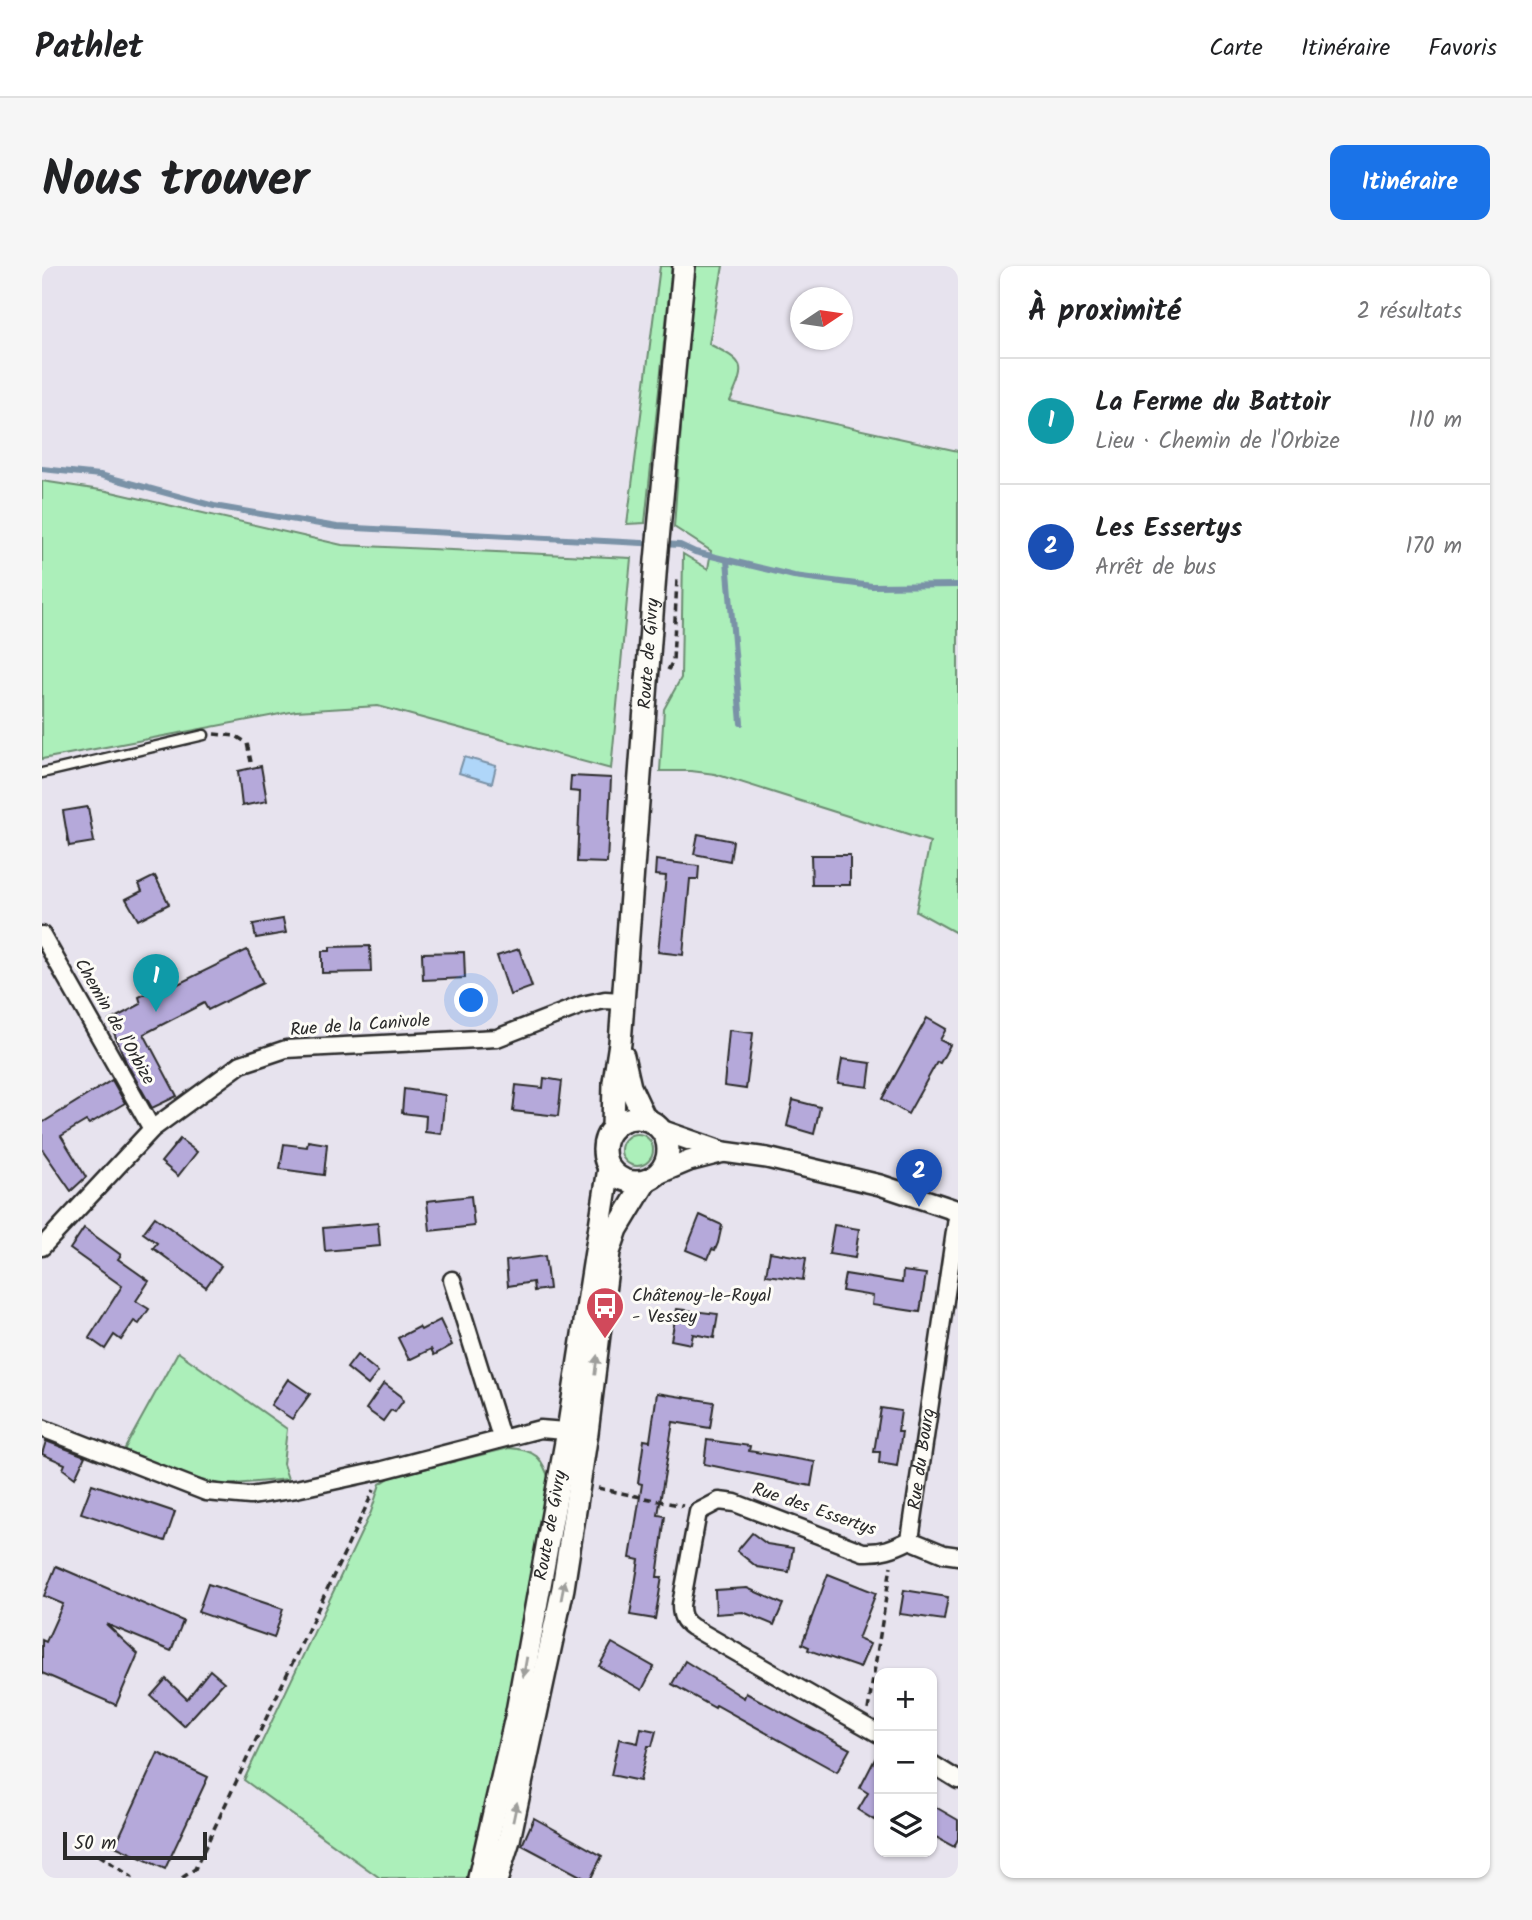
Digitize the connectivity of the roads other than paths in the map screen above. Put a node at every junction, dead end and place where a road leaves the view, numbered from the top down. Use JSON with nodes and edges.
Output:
{"nodes":[{"id":1,"x":684,"y":266,"type":"edge"},
{"id":2,"x":204,"y":735,"type":"road end"},
{"id":3,"x":42,"y":774,"type":"edge"},
{"id":4,"x":42,"y":934,"type":"edge"},
{"id":5,"x":622,"y":1000,"type":"junction"},
{"id":6,"x":620,"y":1043,"type":"junction"},
{"id":7,"x":653,"y":1124,"type":"junction"},
{"id":8,"x":613,"y":1128,"type":"junction"},
{"id":9,"x":152,"y":1129,"type":"junction"},
{"id":10,"x":724,"y":1152,"type":"junction"},
{"id":11,"x":609,"y":1168,"type":"junction"},
{"id":12,"x":652,"y":1177,"type":"junction"},
{"id":13,"x":958,"y":1211,"type":"edge"},
{"id":14,"x":42,"y":1247,"type":"edge"},
{"id":15,"x":452,"y":1280,"type":"dead end"},
{"id":16,"x":42,"y":1428,"type":"edge"},
{"id":17,"x":578,"y":1432,"type":"junction"},
{"id":18,"x":501,"y":1437,"type":"junction"},
{"id":19,"x":910,"y":1540,"type":"junction"},
{"id":20,"x":958,"y":1556,"type":"edge"},
{"id":21,"x":872,"y":1730,"type":"edge"},
{"id":22,"x":529,"y":1731,"type":"junction"},
{"id":23,"x":937,"y":1767,"type":"edge"},
{"id":24,"x":958,"y":1780,"type":"edge"},
{"id":25,"x":479,"y":1878,"type":"edge"},
{"id":26,"x":497,"y":1878,"type":"edge"}],
"edges":[{"from":1,"to":5,"type":"main road","name":"Route de Givry"},
{"from":2,"to":3,"type":"lane"},
{"from":4,"to":9,"type":"street","name":"Chemin de l'Orbize"},
{"from":5,"to":6,"type":"main road","name":"Route de Givry"},
{"from":5,"to":9,"type":"street","name":"Rue de la Canivole"},
{"from":6,"to":7,"type":"main road","name":"Route de Givry"},
{"from":6,"to":8,"type":"main road","name":"Route de Givry"},
{"from":7,"to":8,"type":"main road"},
{"from":7,"to":10,"type":"street","name":"Rue du Bourg"},
{"from":7,"to":12,"type":"main road"},
{"from":8,"to":11,"type":"main road"},
{"from":9,"to":14,"type":"street","name":"Rue de la Canivole"},
{"from":10,"to":12,"type":"street","name":"Rue du Bourg"},
{"from":10,"to":13,"type":"street","name":"Rue du Bourg"},
{"from":11,"to":12,"type":"main road"},
{"from":11,"to":17,"type":"main road","name":"Route de Givry"},
{"from":17,"to":12,"type":"main road","name":"Route de Givry","one_way":true},
{"from":13,"to":19,"type":"street","name":"Rue du Bourg"},
{"from":15,"to":18,"type":"street"},
{"from":16,"to":18,"type":"street"},
{"from":17,"to":18,"type":"street"},
{"from":17,"to":22,"type":"main road","name":"Route de Givry","one_way":true},
{"from":22,"to":17,"type":"main road","name":"Route de Givry","one_way":true},
{"from":19,"to":20,"type":"street"},
{"from":19,"to":21,"type":"street","name":"Rue des Essertys"},
{"from":22,"to":25,"type":"main road","name":"Route de Givry"},
{"from":26,"to":22,"type":"main road","name":"Route de Givry","one_way":true},
{"from":23,"to":24,"type":"street"}]}
